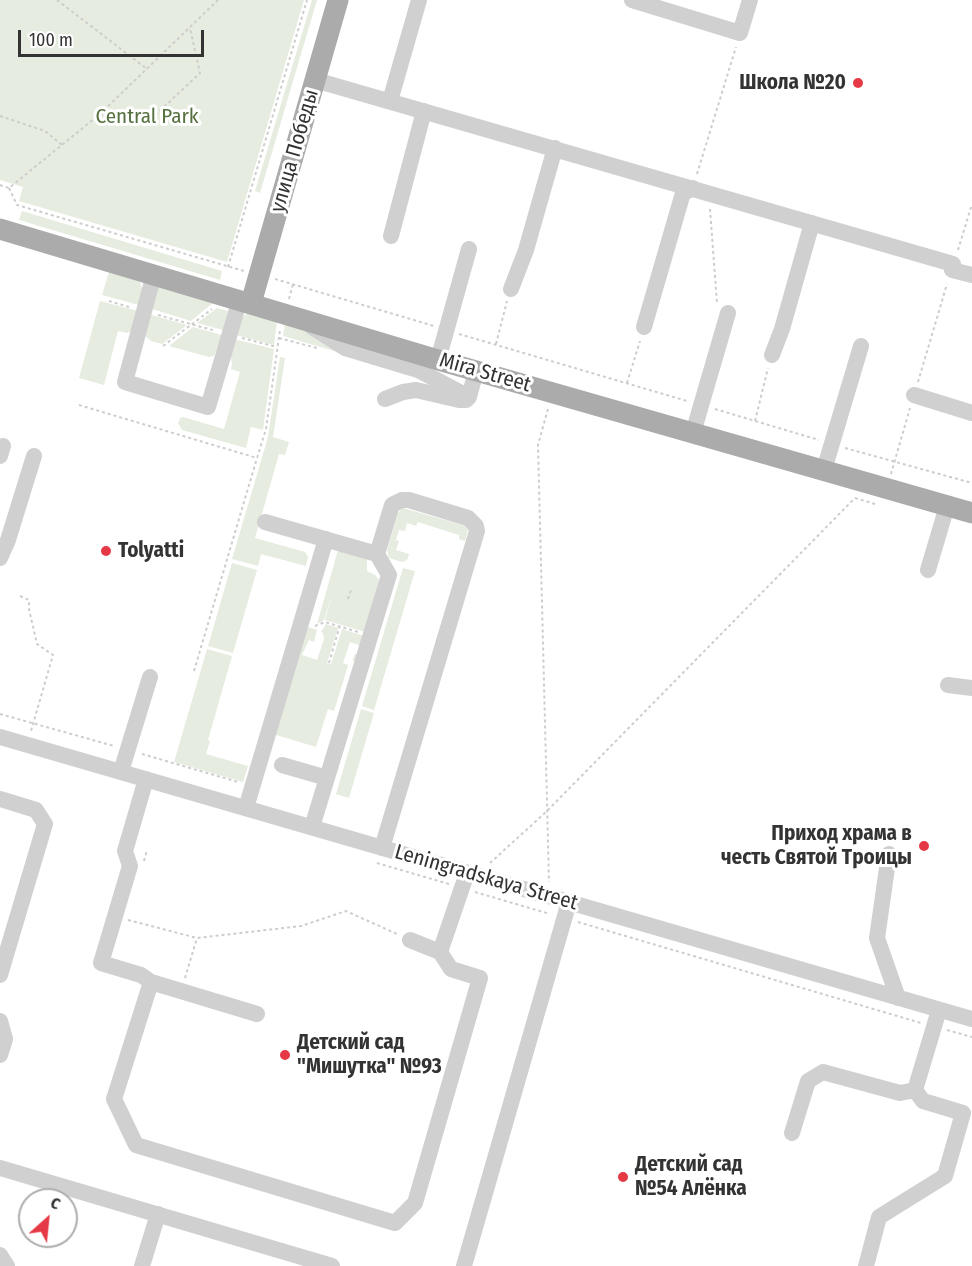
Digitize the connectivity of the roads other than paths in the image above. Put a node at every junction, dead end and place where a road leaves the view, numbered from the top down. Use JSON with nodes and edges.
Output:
{"nodes":[{"id":1,"x":338,"y":0,"type":"edge"},
{"id":2,"x":419,"y":0,"type":"edge"},
{"id":3,"x":632,"y":0,"type":"edge"},
{"id":4,"x":750,"y":0,"type":"edge"},
{"id":5,"x":684,"y":8,"type":"edge"},
{"id":6,"x":315,"y":80,"type":"junction"},
{"id":7,"x":390,"y":101,"type":"junction"},
{"id":8,"x":424,"y":111,"type":"junction"},
{"id":9,"x":555,"y":148,"type":"junction"},
{"id":10,"x":701,"y":190,"type":"junction"},
{"id":11,"x":812,"y":223,"type":"junction"},
{"id":12,"x":0,"y":229,"type":"edge"},
{"id":13,"x":391,"y":236,"type":"dead end"},
{"id":14,"x":469,"y":249,"type":"dead end"},
{"id":15,"x":154,"y":274,"type":"junction"},
{"id":16,"x":972,"y":275,"type":"edge"},
{"id":17,"x":511,"y":290,"type":"road end"},
{"id":18,"x":246,"y":301,"type":"junction"},
{"id":19,"x":723,"y":310,"type":"road end"},
{"id":20,"x":296,"y":317,"type":"junction"},
{"id":21,"x":644,"y":327,"type":"road end"},
{"id":22,"x":861,"y":346,"type":"dead end"},
{"id":23,"x":772,"y":355,"type":"road end"},
{"id":24,"x":438,"y":360,"type":"junction"},
{"id":25,"x":476,"y":371,"type":"junction"},
{"id":26,"x":914,"y":395,"type":"road end"},
{"id":27,"x":469,"y":397,"type":"junction"},
{"id":28,"x":385,"y":399,"type":"dead end"},
{"id":29,"x":972,"y":413,"type":"edge"},
{"id":30,"x":693,"y":433,"type":"junction"},
{"id":31,"x":34,"y":456,"type":"dead end"},
{"id":32,"x":824,"y":471,"type":"junction"},
{"id":33,"x":947,"y":506,"type":"junction"},
{"id":34,"x":972,"y":513,"type":"edge"},
{"id":35,"x":265,"y":522,"type":"dead end"},
{"id":36,"x":326,"y":539,"type":"junction"},
{"id":37,"x":377,"y":554,"type":"junction"},
{"id":38,"x":0,"y":558,"type":"edge"},
{"id":39,"x":928,"y":570,"type":"dead end"},
{"id":40,"x":150,"y":677,"type":"dead end"},
{"id":41,"x":948,"y":685,"type":"dead end"},
{"id":42,"x":972,"y":688,"type":"edge"},
{"id":43,"x":0,"y":737,"type":"edge"},
{"id":44,"x":123,"y":765,"type":"dead end"},
{"id":45,"x":282,"y":765,"type":"dead end"},
{"id":46,"x":327,"y":778,"type":"junction"},
{"id":47,"x":146,"y":779,"type":"junction"},
{"id":48,"x":0,"y":799,"type":"edge"},
{"id":49,"x":246,"y":808,"type":"junction"},
{"id":50,"x":312,"y":827,"type":"junction"},
{"id":51,"x":382,"y":848,"type":"junction"},
{"id":52,"x":889,"y":854,"type":"dead end"},
{"id":53,"x":465,"y":880,"type":"junction"},
{"id":54,"x":567,"y":910,"type":"junction"},
{"id":55,"x":410,"y":940,"type":"road end"},
{"id":56,"x":440,"y":952,"type":"junction"},
{"id":57,"x":0,"y":975,"type":"edge"},
{"id":58,"x":151,"y":982,"type":"junction"},
{"id":59,"x":897,"y":998,"type":"junction"},
{"id":60,"x":939,"y":1010,"type":"junction"},
{"id":61,"x":257,"y":1014,"type":"dead end"},
{"id":62,"x":972,"y":1019,"type":"edge"},
{"id":63,"x":0,"y":1022,"type":"edge"},
{"id":64,"x":0,"y":1055,"type":"edge"},
{"id":65,"x":915,"y":1090,"type":"junction"},
{"id":66,"x":792,"y":1132,"type":"dead end"},
{"id":67,"x":0,"y":1168,"type":"edge"},
{"id":68,"x":158,"y":1214,"type":"junction"},
{"id":69,"x":0,"y":1255,"type":"edge"},
{"id":70,"x":6,"y":1266,"type":"edge"},
{"id":71,"x":142,"y":1266,"type":"edge"},
{"id":72,"x":332,"y":1266,"type":"edge"},
{"id":73,"x":464,"y":1266,"type":"edge"},
{"id":74,"x":866,"y":1266,"type":"edge"}],
"edges":[{"from":1,"to":6,"type":"main road","name":"улица Победы"},
{"from":2,"to":7,"type":"street"},
{"from":3,"to":5,"type":"street"},
{"from":4,"to":5,"type":"street"},
{"from":6,"to":7,"type":"street"},
{"from":6,"to":18,"type":"main road","name":"улица Победы"},
{"from":7,"to":8,"type":"street"},
{"from":8,"to":9,"type":"street"},
{"from":8,"to":13,"type":"street"},
{"from":9,"to":10,"type":"street"},
{"from":9,"to":17,"type":"street"},
{"from":10,"to":11,"type":"street"},
{"from":10,"to":21,"type":"street"},
{"from":11,"to":16,"type":"street"},
{"from":11,"to":23,"type":"street"},
{"from":12,"to":15,"type":"main road","name":"Mira Street"},
{"from":14,"to":24,"type":"street"},
{"from":15,"to":18,"type":"main road","name":"Mira Street"},
{"from":15,"to":18,"type":"street"},
{"from":18,"to":20,"type":"main road","name":"Mira Street"},
{"from":19,"to":30,"type":"street"},
{"from":20,"to":24,"type":"main road","name":"Mira Street"},
{"from":20,"to":27,"type":"street"},
{"from":22,"to":32,"type":"street"},
{"from":24,"to":25,"type":"main road","name":"Mira Street"},
{"from":25,"to":27,"type":"street"},
{"from":25,"to":30,"type":"main road","name":"Mira Street"},
{"from":26,"to":29,"type":"street"},
{"from":27,"to":28,"type":"street"},
{"from":30,"to":32,"type":"main road","name":"Mira Street"},
{"from":31,"to":38,"type":"street"},
{"from":32,"to":33,"type":"main road","name":"Mira Street"},
{"from":33,"to":34,"type":"main road","name":"Mira Street"},
{"from":33,"to":39,"type":"street"},
{"from":35,"to":36,"type":"street"},
{"from":36,"to":37,"type":"street"},
{"from":36,"to":49,"type":"street"},
{"from":37,"to":46,"type":"street"},
{"from":37,"to":51,"type":"street"},
{"from":40,"to":44,"type":"street"},
{"from":41,"to":42,"type":"street"},
{"from":43,"to":47,"type":"street","name":"Leningradskaya Street"},
{"from":45,"to":46,"type":"street"},
{"from":46,"to":50,"type":"street"},
{"from":47,"to":49,"type":"street","name":"Leningradskaya Street"},
{"from":47,"to":58,"type":"street"},
{"from":48,"to":57,"type":"street"},
{"from":49,"to":50,"type":"street","name":"Leningradskaya Street"},
{"from":50,"to":51,"type":"street","name":"Leningradskaya Street"},
{"from":51,"to":53,"type":"street","name":"Leningradskaya Street"},
{"from":52,"to":59,"type":"street"},
{"from":53,"to":54,"type":"street","name":"Leningradskaya Street"},
{"from":53,"to":56,"type":"street"},
{"from":54,"to":59,"type":"street","name":"Leningradskaya Street"},
{"from":54,"to":73,"type":"street"},
{"from":55,"to":56,"type":"street"},
{"from":56,"to":58,"type":"street"},
{"from":58,"to":61,"type":"street"},
{"from":59,"to":60,"type":"street","name":"Leningradskaya Street"},
{"from":60,"to":62,"type":"street","name":"Leningradskaya Street"},
{"from":60,"to":65,"type":"street"},
{"from":63,"to":64,"type":"street"},
{"from":65,"to":66,"type":"street"},
{"from":65,"to":74,"type":"street"},
{"from":67,"to":68,"type":"street"},
{"from":68,"to":71,"type":"street"},
{"from":68,"to":72,"type":"street"},
{"from":69,"to":70,"type":"street"}]}
